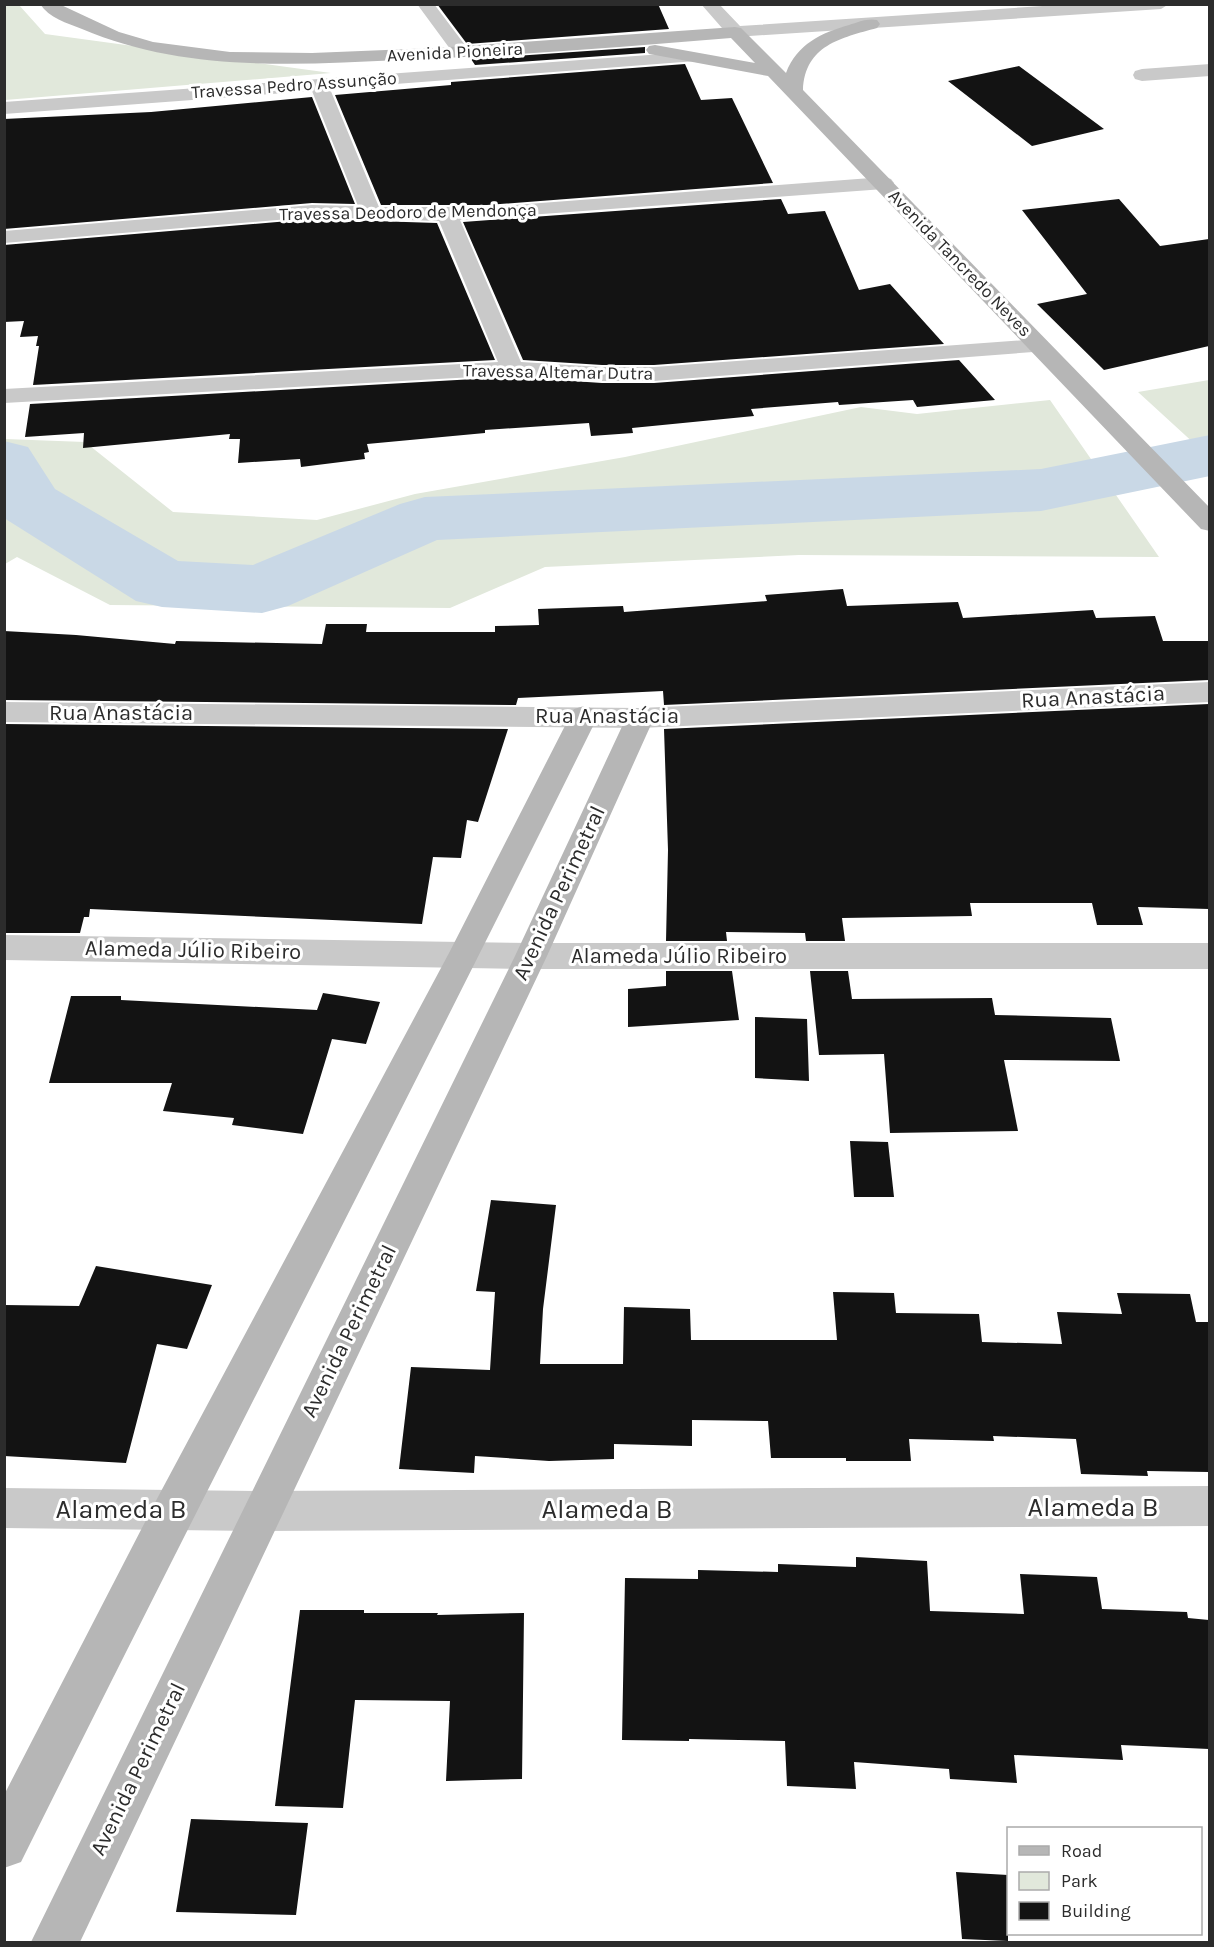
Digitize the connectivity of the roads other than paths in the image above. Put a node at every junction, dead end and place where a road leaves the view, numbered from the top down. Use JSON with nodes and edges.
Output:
{"nodes":[{"id":1,"x":48,"y":4,"type":"edge"},
{"id":2,"x":424,"y":4,"type":"edge"},
{"id":3,"x":709,"y":4,"type":"edge"},
{"id":4,"x":1161,"y":4,"type":"edge"},
{"id":5,"x":1078,"y":7,"type":"edge"},
{"id":6,"x":871,"y":24,"type":"junction"},
{"id":7,"x":735,"y":32,"type":"junction"},
{"id":8,"x":597,"y":43,"type":"junction"},
{"id":9,"x":462,"y":52,"type":"junction"},
{"id":10,"x":690,"y":57,"type":"junction"},
{"id":11,"x":1209,"y":70,"type":"edge"},
{"id":12,"x":771,"y":71,"type":"junction"},
{"id":13,"x":1142,"y":75,"type":"dead end"},
{"id":14,"x":318,"y":83,"type":"junction"},
{"id":15,"x":793,"y":93,"type":"junction"},
{"id":16,"x":4,"y":108,"type":"edge"},
{"id":17,"x":884,"y":183,"type":"junction"},
{"id":18,"x":370,"y":212,"type":"junction"},
{"id":19,"x":447,"y":215,"type":"junction"},
{"id":20,"x":4,"y":237,"type":"edge"},
{"id":21,"x":1039,"y":346,"type":"junction"},
{"id":22,"x":512,"y":368,"type":"junction"},
{"id":23,"x":4,"y":396,"type":"edge"},
{"id":24,"x":1209,"y":523,"type":"edge"},
{"id":25,"x":1209,"y":692,"type":"edge"},
{"id":26,"x":4,"y":712,"type":"edge"},
{"id":27,"x":584,"y":716,"type":"junction"},
{"id":28,"x":640,"y":718,"type":"junction"},
{"id":29,"x":4,"y":947,"type":"edge"},
{"id":30,"x":465,"y":953,"type":"junction"},
{"id":31,"x":531,"y":956,"type":"junction"},
{"id":32,"x":1209,"y":956,"type":"edge"},
{"id":33,"x":1209,"y":1506,"type":"edge"},
{"id":34,"x":4,"y":1508,"type":"edge"},
{"id":35,"x":174,"y":1509,"type":"junction"},
{"id":36,"x":261,"y":1511,"type":"junction"},
{"id":37,"x":4,"y":1845,"type":"edge"},
{"id":38,"x":55,"y":1942,"type":"edge"}],
"edges":[{"from":1,"to":9,"type":"street","name":"Avenida Pioneira"},
{"from":2,"to":9,"type":"street"},
{"from":3,"to":7,"type":"street","name":"Avenida Tancredo Neves"},
{"from":4,"to":5,"type":"street","name":"Avenida Pioneira"},
{"from":5,"to":6,"type":"street","name":"Avenida Pioneira"},
{"from":6,"to":7,"type":"street","name":"Avenida Pioneira"},
{"from":6,"to":15,"type":"street"},
{"from":7,"to":8,"type":"street","name":"Avenida Pioneira"},
{"from":7,"to":12,"type":"street","name":"Avenida Tancredo Neves"},
{"from":8,"to":9,"type":"street","name":"Avenida Pioneira"},
{"from":8,"to":10,"type":"street"},
{"from":10,"to":12,"type":"street"},
{"from":10,"to":14,"type":"street","name":"Travessa Pedro Assunção"},
{"from":11,"to":13,"type":"street"},
{"from":12,"to":15,"type":"street","name":"Avenida Tancredo Neves"},
{"from":14,"to":16,"type":"street","name":"Travessa Pedro Assunção"},
{"from":14,"to":18,"type":"street"},
{"from":15,"to":17,"type":"street","name":"Avenida Tancredo Neves"},
{"from":17,"to":19,"type":"street","name":"Travessa Deodoro de Mendonça"},
{"from":17,"to":21,"type":"street","name":"Avenida Tancredo Neves"},
{"from":18,"to":19,"type":"street","name":"Travessa Deodoro de Mendonça"},
{"from":18,"to":20,"type":"street","name":"Travessa Deodoro de Mendonça"},
{"from":19,"to":22,"type":"street"},
{"from":21,"to":22,"type":"street","name":"Travessa Altemar Dutra"},
{"from":21,"to":24,"type":"street","name":"Avenida Tancredo Neves"},
{"from":22,"to":23,"type":"street","name":"Travessa Altemar Dutra"},
{"from":25,"to":28,"type":"street","name":"Rua Anastácia"},
{"from":26,"to":27,"type":"street","name":"Rua Anastácia"},
{"from":27,"to":28,"type":"street","name":"Rua Anastácia"},
{"from":27,"to":30,"type":"street"},
{"from":28,"to":31,"type":"street","name":"Avenida Perimetral"},
{"from":29,"to":30,"type":"street","name":"Alameda Júlio Ribeiro"},
{"from":30,"to":31,"type":"street","name":"Alameda Júlio Ribeiro"},
{"from":30,"to":35,"type":"street"},
{"from":31,"to":32,"type":"street","name":"Alameda Júlio Ribeiro"},
{"from":31,"to":36,"type":"street","name":"Avenida Perimetral"},
{"from":33,"to":36,"type":"street","name":"Alameda B"},
{"from":34,"to":35,"type":"street","name":"Alameda B"},
{"from":35,"to":36,"type":"street","name":"Alameda B"},
{"from":35,"to":37,"type":"street"},
{"from":36,"to":38,"type":"street","name":"Avenida Perimetral"}]}
